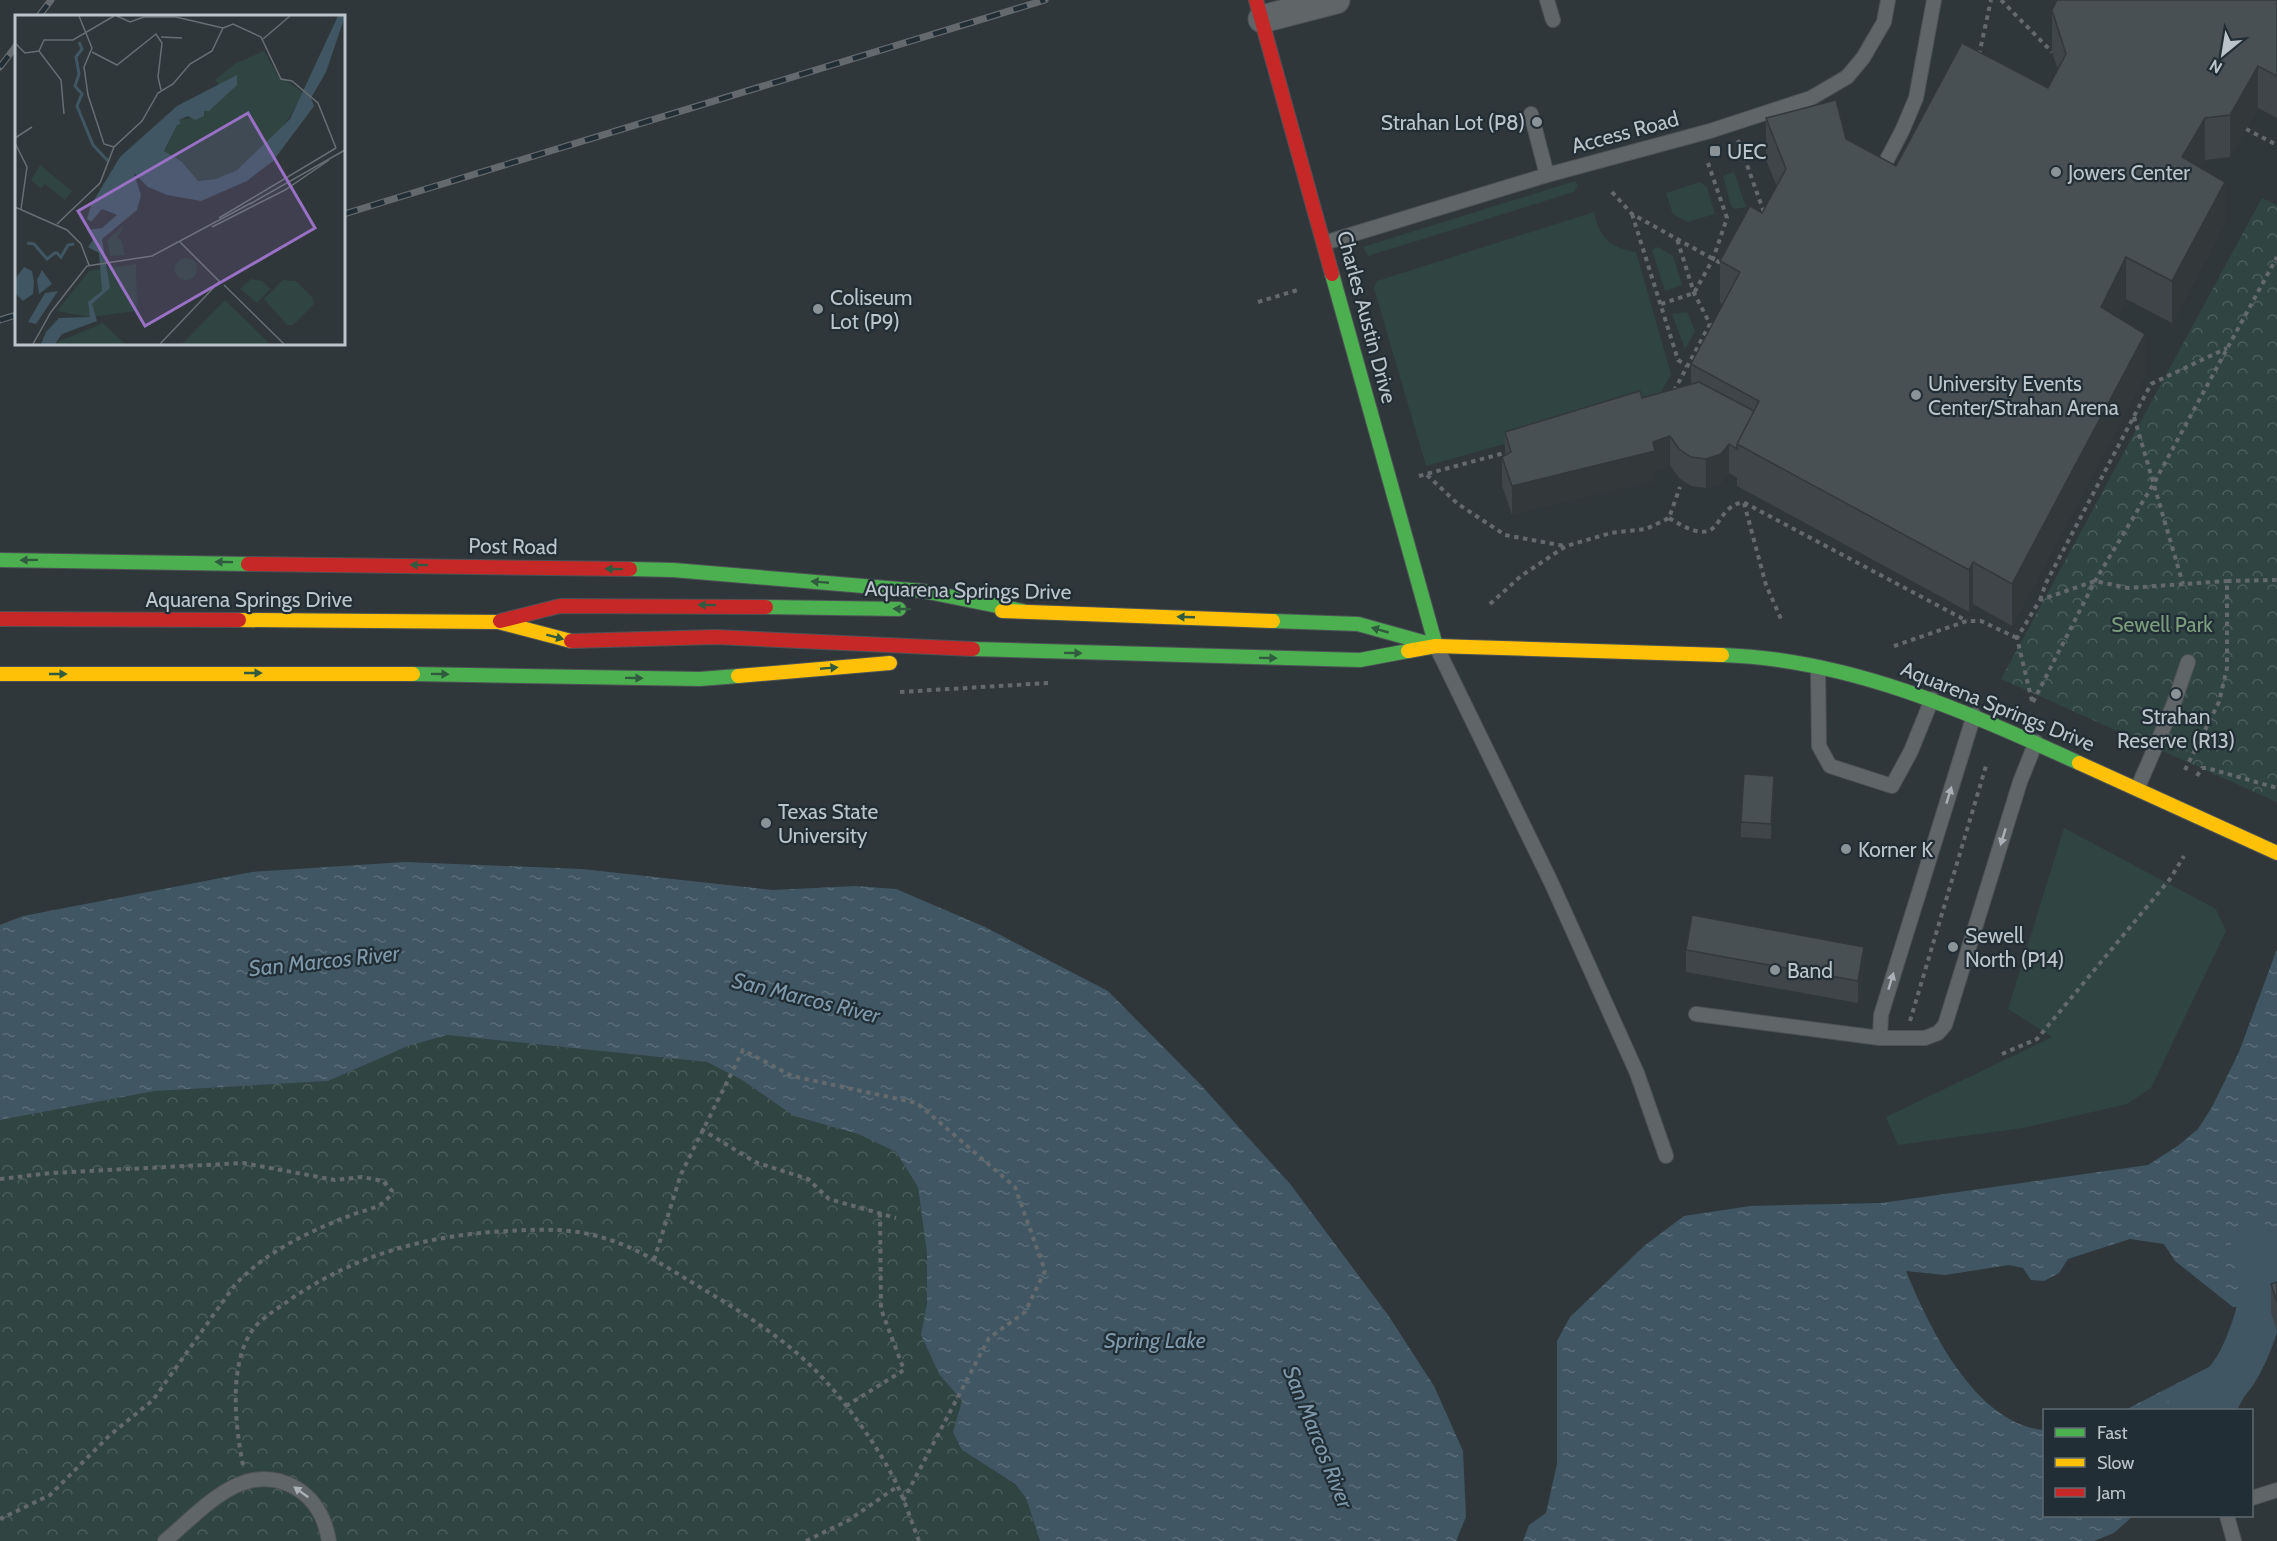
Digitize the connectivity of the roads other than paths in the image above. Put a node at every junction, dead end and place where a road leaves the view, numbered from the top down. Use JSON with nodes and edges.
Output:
{"nodes":[{"id":1,"x":1336,"y":0,"type":"edge"},
{"id":2,"x":1546,"y":0,"type":"edge"},
{"id":3,"x":1888,"y":0,"type":"edge"},
{"id":4,"x":1934,"y":0,"type":"edge"},
{"id":5,"x":1259,"y":10,"type":"edge"},
{"id":6,"x":1553,"y":20,"type":"dead end"},
{"id":7,"x":1531,"y":114,"type":"dead end"},
{"id":8,"x":1547,"y":175,"type":"junction"},
{"id":9,"x":1874,"y":184,"type":"edge"},
{"id":10,"x":1324,"y":243,"type":"junction"},
{"id":11,"x":0,"y":560,"type":"edge"},
{"id":12,"x":911,"y":609,"type":"dead end"},
{"id":13,"x":945,"y":610,"type":"dead end"},
{"id":14,"x":1023,"y":611,"type":"junction"},
{"id":15,"x":0,"y":619,"type":"edge"},
{"id":16,"x":498,"y":622,"type":"junction"},
{"id":17,"x":1436,"y":646,"type":"junction"},
{"id":18,"x":1015,"y":651,"type":"junction"},
{"id":19,"x":2188,"y":662,"type":"dead end"},
{"id":20,"x":1818,"y":667,"type":"junction"},
{"id":21,"x":0,"y":674,"type":"edge"},
{"id":22,"x":1932,"y":699,"type":"junction"},
{"id":23,"x":1974,"y":714,"type":"junction"},
{"id":24,"x":2036,"y":742,"type":"junction"},
{"id":25,"x":2138,"y":788,"type":"junction"},
{"id":26,"x":2277,"y":853,"type":"edge"},
{"id":27,"x":1696,"y":1014,"type":"dead end"},
{"id":28,"x":1880,"y":1038,"type":"junction"},
{"id":29,"x":1666,"y":1155,"type":"dead end"},
{"id":30,"x":2277,"y":1490,"type":"edge"},
{"id":31,"x":2253,"y":1498,"type":"edge"},
{"id":32,"x":2228,"y":1517,"type":"edge"},
{"id":33,"x":165,"y":1541,"type":"edge"},
{"id":34,"x":329,"y":1541,"type":"edge"},
{"id":35,"x":2235,"y":1541,"type":"edge"}],
"edges":[{"from":1,"to":5,"type":"street"},
{"from":2,"to":6,"type":"lane"},
{"from":3,"to":8,"type":"lane","name":"Access Road"},
{"from":4,"to":9,"type":"lane"},
{"from":5,"to":10,"type":"main road","name":"Charles Austin Drive"},
{"from":7,"to":8,"type":"lane"},
{"from":8,"to":10,"type":"lane","name":"Access Road"},
{"from":10,"to":17,"type":"main road","name":"Charles Austin Drive"},
{"from":14,"to":11,"type":"main road","name":"Post Road","one_way":true},
{"from":12,"to":16,"type":"main road","name":"Aquarena Springs Drive","one_way":true},
{"from":13,"to":14,"type":"main road","name":"Aquarena Springs Drive"},
{"from":17,"to":14,"type":"main road","name":"Aquarena Springs Drive","one_way":true},
{"from":15,"to":16,"type":"main road","name":"Aquarena Springs Drive"},
{"from":16,"to":18,"type":"main road","name":"Aquarena Springs Drive","one_way":true},
{"from":18,"to":17,"type":"main road","name":"Aquarena Springs Drive","one_way":true},
{"from":17,"to":20,"type":"main road","name":"Aquarena Springs Drive"},
{"from":17,"to":29,"type":"lane"},
{"from":21,"to":18,"type":"main road","one_way":true},
{"from":19,"to":25,"type":"lane"},
{"from":20,"to":22,"type":"main road","name":"Aquarena Springs Drive"},
{"from":20,"to":22,"type":"lane"},
{"from":22,"to":23,"type":"main road","name":"Aquarena Springs Drive"},
{"from":23,"to":24,"type":"main road","name":"Aquarena Springs Drive"},
{"from":28,"to":23,"type":"lane","one_way":true},
{"from":24,"to":25,"type":"main road","name":"Aquarena Springs Drive"},
{"from":24,"to":28,"type":"lane","one_way":true},
{"from":25,"to":26,"type":"main road","name":"Aquarena Springs Drive"},
{"from":27,"to":28,"type":"lane"},
{"from":30,"to":31,"type":"lane"},
{"from":32,"to":35,"type":"lane"},
{"from":34,"to":33,"type":"lane","one_way":true}]}
